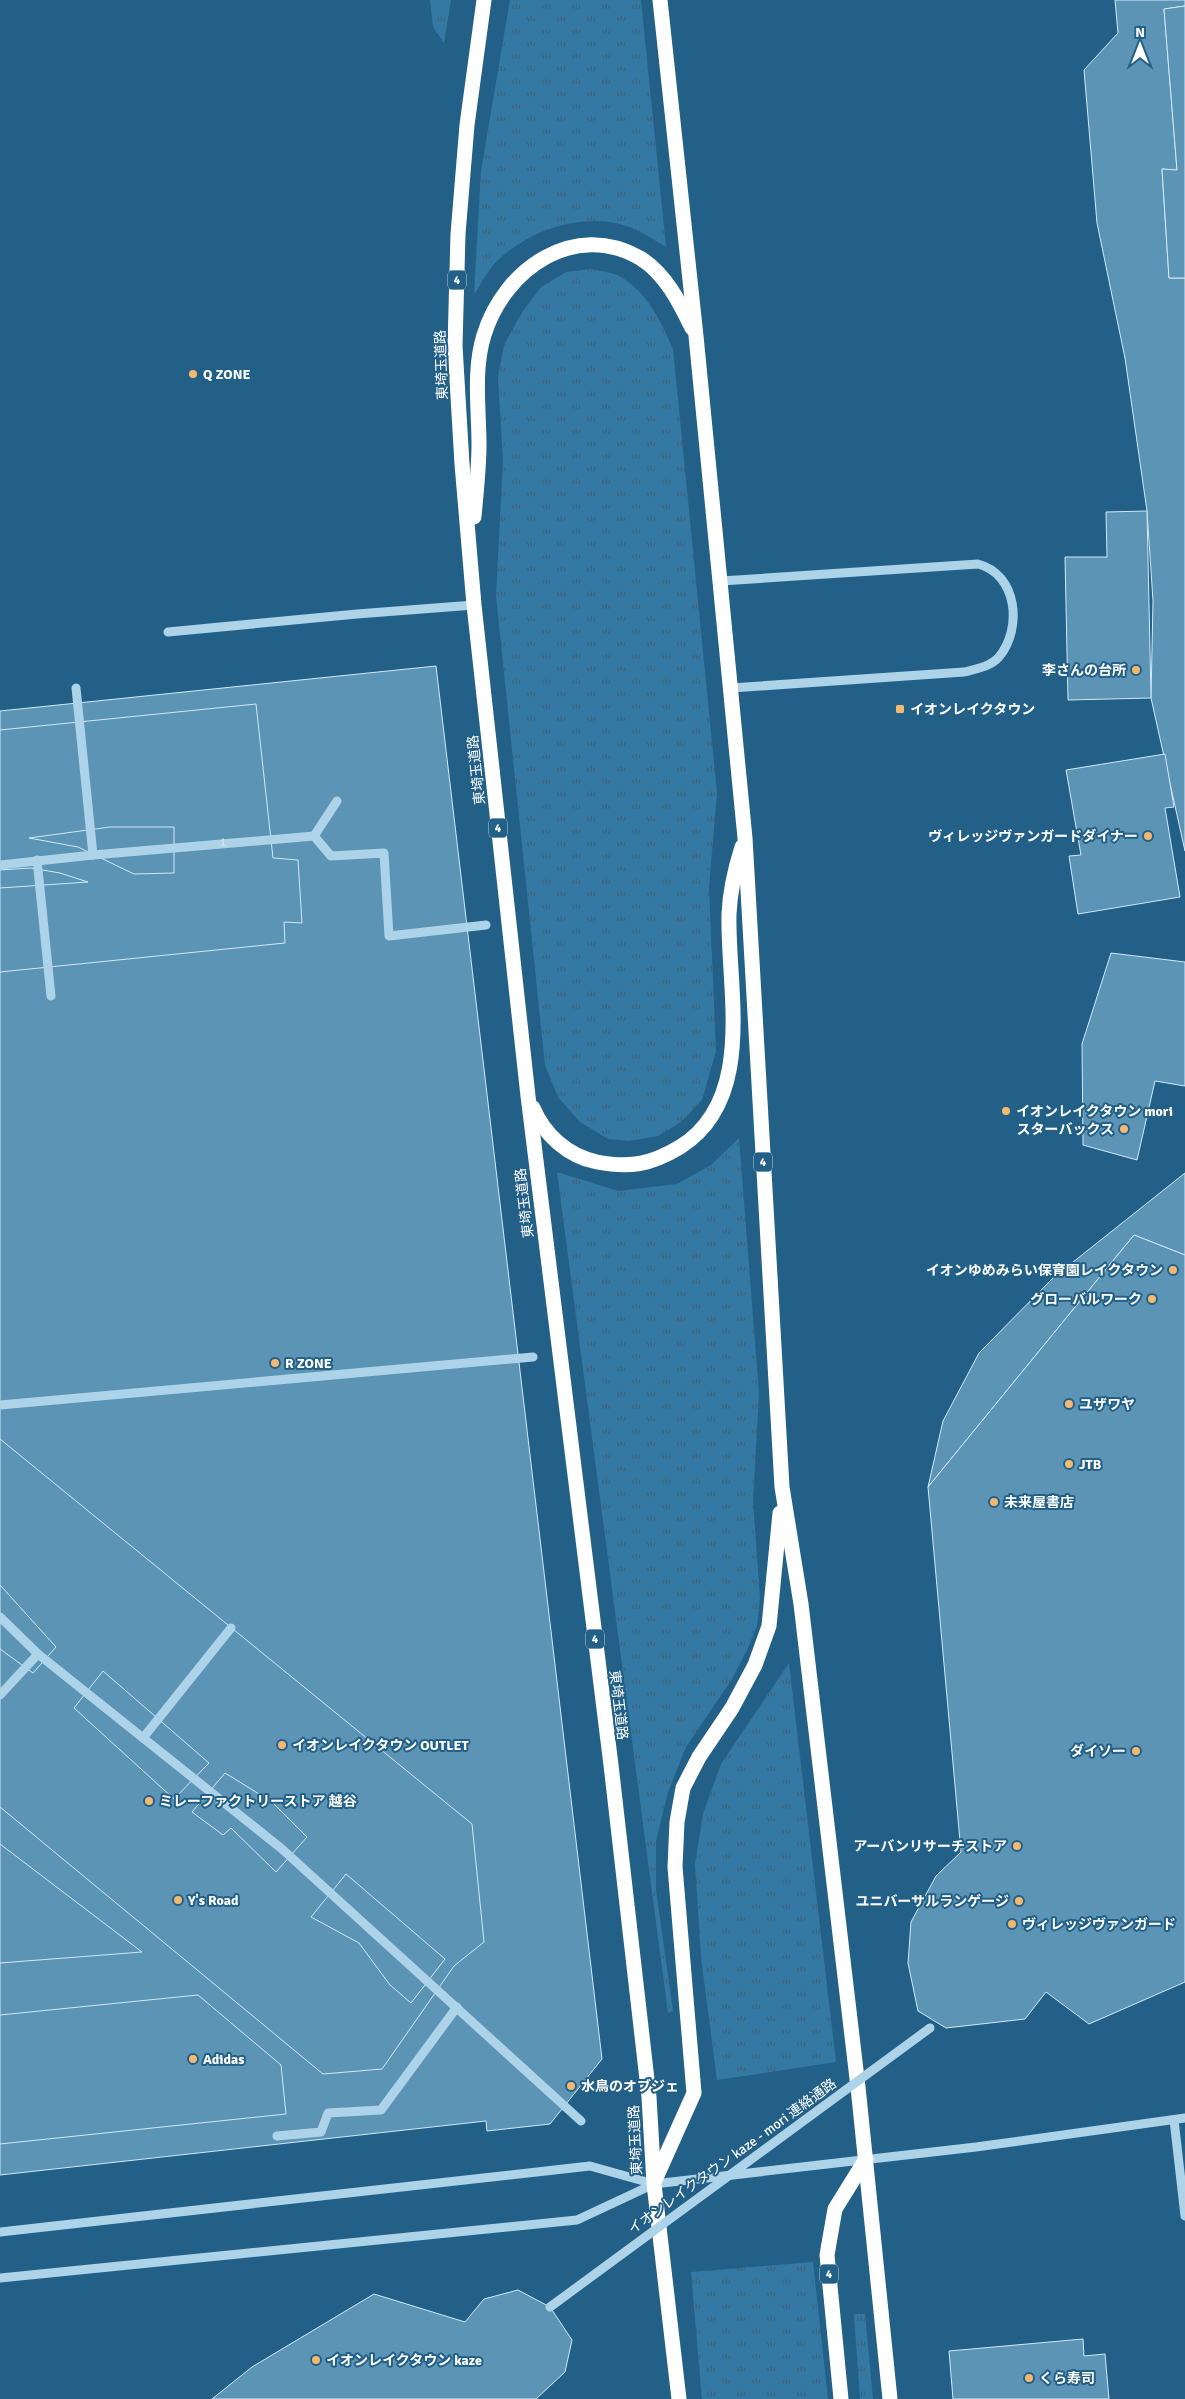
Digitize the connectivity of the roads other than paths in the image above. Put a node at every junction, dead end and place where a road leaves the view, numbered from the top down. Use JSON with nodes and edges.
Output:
{"nodes":[{"id":1,"x":484,"y":0,"type":"edge"},
{"id":2,"x":660,"y":0,"type":"edge"},
{"id":3,"x":696,"y":336,"type":"junction"},
{"id":4,"x":470,"y":561,"type":"junction"},
{"id":5,"x":721,"y":581,"type":"junction"},
{"id":6,"x":474,"y":606,"type":"junction"},
{"id":7,"x":168,"y":632,"type":"dead end"},
{"id":8,"x":76,"y":688,"type":"dead end"},
{"id":9,"x":731,"y":688,"type":"junction"},
{"id":10,"x":337,"y":800,"type":"dead end"},
{"id":11,"x":314,"y":836,"type":"junction"},
{"id":12,"x":745,"y":838,"type":"junction"},
{"id":13,"x":93,"y":854,"type":"junction"},
{"id":14,"x":37,"y":860,"type":"junction"},
{"id":15,"x":0,"y":865,"type":"edge"},
{"id":16,"x":486,"y":925,"type":"dead end"},
{"id":17,"x":51,"y":996,"type":"dead end"},
{"id":18,"x":528,"y":1096,"type":"junction"},
{"id":19,"x":533,"y":1357,"type":"dead end"},
{"id":20,"x":0,"y":1405,"type":"edge"},
{"id":21,"x":782,"y":1487,"type":"junction"},
{"id":22,"x":0,"y":1617,"type":"edge"},
{"id":23,"x":231,"y":1628,"type":"dead end"},
{"id":24,"x":38,"y":1654,"type":"junction"},
{"id":25,"x":0,"y":1695,"type":"edge"},
{"id":26,"x":144,"y":1738,"type":"junction"},
{"id":27,"x":457,"y":2007,"type":"junction"},
{"id":28,"x":930,"y":2028,"type":"dead end"},
{"id":29,"x":1185,"y":2118,"type":"edge"},
{"id":30,"x":1174,"y":2120,"type":"junction"},
{"id":31,"x":581,"y":2121,"type":"dead end"},
{"id":32,"x":277,"y":2136,"type":"dead end"},
{"id":33,"x":866,"y":2159,"type":"junction"},
{"id":34,"x":654,"y":2184,"type":"junction"},
{"id":35,"x":1185,"y":2216,"type":"edge"},
{"id":36,"x":0,"y":2232,"type":"edge"},
{"id":37,"x":0,"y":2278,"type":"edge"},
{"id":38,"x":550,"y":2307,"type":"dead end"},
{"id":39,"x":679,"y":2399,"type":"edge"},
{"id":40,"x":841,"y":2399,"type":"edge"},
{"id":41,"x":890,"y":2399,"type":"edge"}],
"edges":[{"from":1,"to":4,"type":"highway","name":"東埼玉道路","number":"4"},
{"from":2,"to":3,"type":"highway","number":"4"},
{"from":3,"to":4,"type":"highway","number":"4"},
{"from":3,"to":5,"type":"highway","number":"4"},
{"from":4,"to":6,"type":"highway","name":"東埼玉道路","number":"4"},
{"from":5,"to":9,"type":"highway","number":"4"},
{"from":5,"to":9,"type":"street"},
{"from":6,"to":7,"type":"street"},
{"from":6,"to":18,"type":"highway","name":"東埼玉道路","number":"4"},
{"from":8,"to":13,"type":"street"},
{"from":9,"to":12,"type":"highway","number":"4"},
{"from":10,"to":11,"type":"street"},
{"from":11,"to":13,"type":"street"},
{"from":11,"to":16,"type":"street"},
{"from":12,"to":18,"type":"highway","number":"4"},
{"from":12,"to":21,"type":"highway","number":"4"},
{"from":13,"to":14,"type":"street"},
{"from":14,"to":15,"type":"street"},
{"from":14,"to":17,"type":"street"},
{"from":18,"to":34,"type":"highway","name":"東埼玉道路","number":"4"},
{"from":19,"to":20,"type":"street"},
{"from":21,"to":33,"type":"highway","number":"4"},
{"from":21,"to":34,"type":"highway","number":"4"},
{"from":22,"to":24,"type":"street"},
{"from":23,"to":26,"type":"street"},
{"from":24,"to":25,"type":"street"},
{"from":24,"to":26,"type":"street"},
{"from":26,"to":27,"type":"street"},
{"from":27,"to":31,"type":"street"},
{"from":27,"to":32,"type":"street"},
{"from":28,"to":38,"type":"street","name":"イオンレイクタウン kaze - mori 連絡通路","bridge":true},
{"from":29,"to":30,"type":"street"},
{"from":30,"to":33,"type":"street"},
{"from":30,"to":35,"type":"street"},
{"from":33,"to":34,"type":"street"},
{"from":33,"to":40,"type":"highway","number":"4"},
{"from":33,"to":41,"type":"highway","number":"4"},
{"from":34,"to":36,"type":"street"},
{"from":34,"to":37,"type":"street"},
{"from":34,"to":39,"type":"highway","name":"東埼玉道路","number":"4"}]}
